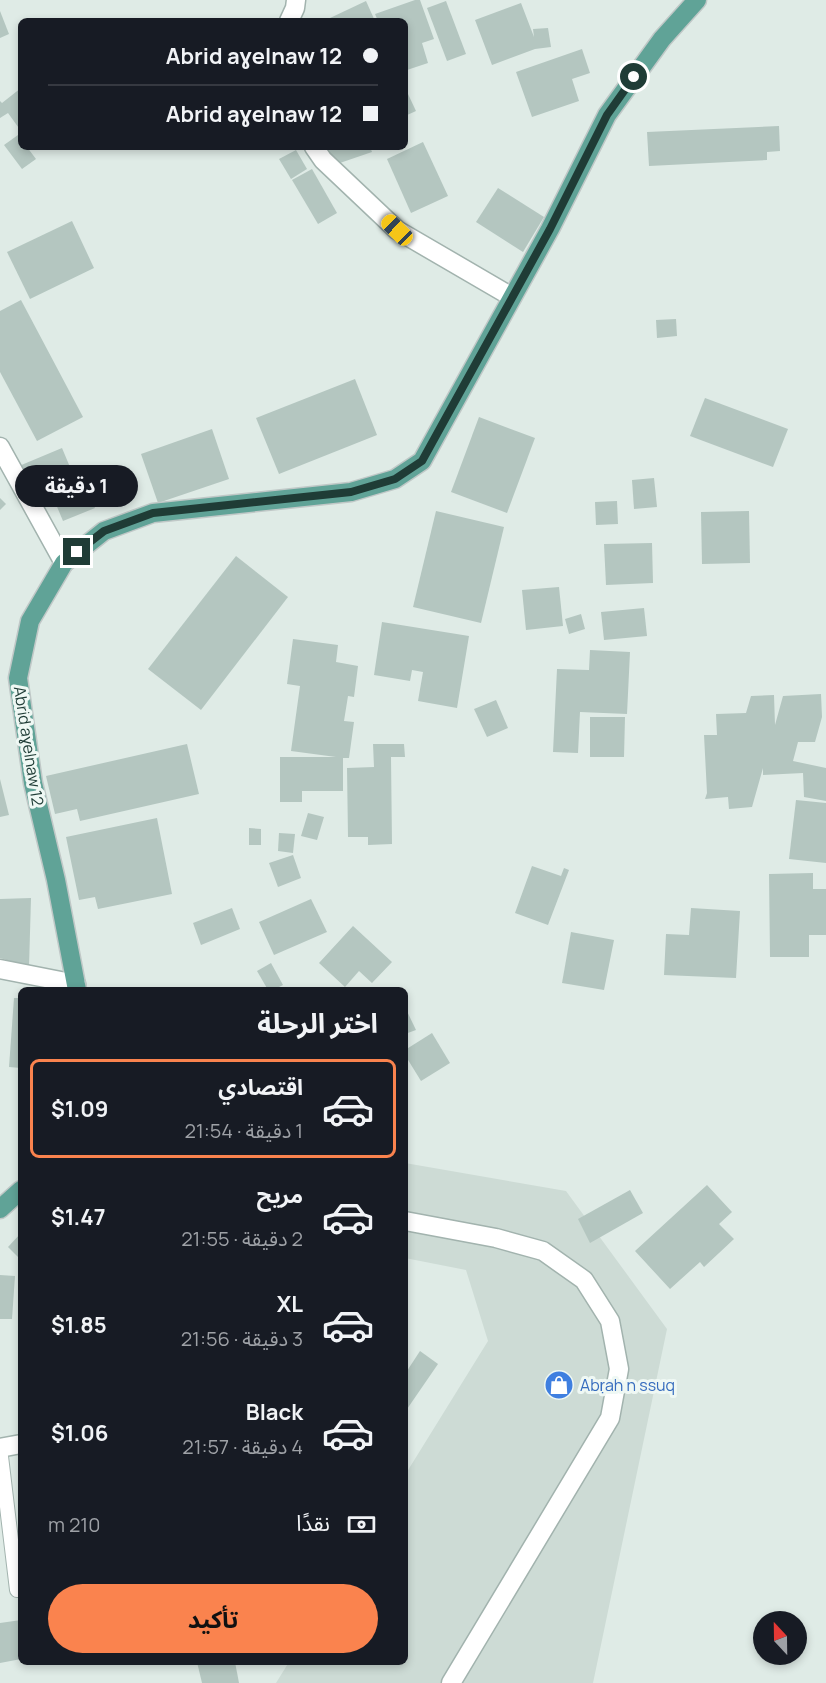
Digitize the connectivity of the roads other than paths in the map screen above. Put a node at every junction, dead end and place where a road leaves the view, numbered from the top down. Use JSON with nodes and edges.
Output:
{"nodes":[{"id":1,"x":296,"y":0,"type":"edge"},
{"id":2,"x":697,"y":0,"type":"edge"},
{"id":3,"x":290,"y":18,"type":"edge"},
{"id":4,"x":316,"y":150,"type":"edge"},
{"id":5,"x":512,"y":297,"type":"junction"},
{"id":6,"x":0,"y":447,"type":"edge"},
{"id":7,"x":64,"y":562,"type":"junction"},
{"id":8,"x":0,"y":969,"type":"edge"},
{"id":9,"x":77,"y":987,"type":"edge"},
{"id":10,"x":18,"y":1193,"type":"edge"},
{"id":11,"x":0,"y":1209,"type":"edge"},
{"id":12,"x":408,"y":1222,"type":"edge"},
{"id":13,"x":18,"y":1445,"type":"edge"},
{"id":14,"x":0,"y":1448,"type":"edge"},
{"id":15,"x":17,"y":1590,"type":"dead end"},
{"id":16,"x":450,"y":1683,"type":"edge"}],
"edges":[{"from":1,"to":3,"type":"street"},
{"from":2,"to":5,"type":"main road","name":"Abrid aɣelnaw 12"},
{"from":4,"to":5,"type":"street"},
{"from":5,"to":7,"type":"main road","name":"Abrid aɣelnaw 12"},
{"from":6,"to":7,"type":"street"},
{"from":7,"to":9,"type":"main road","name":"Abrid aɣelnaw 12"},
{"from":8,"to":9,"type":"street"},
{"from":10,"to":11,"type":"main road"},
{"from":12,"to":16,"type":"street"},
{"from":13,"to":14,"type":"street"},
{"from":14,"to":15,"type":"lane"}]}
